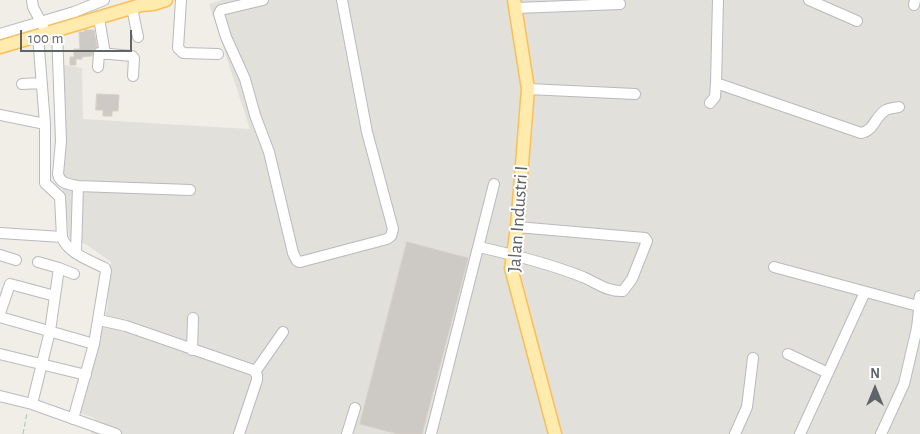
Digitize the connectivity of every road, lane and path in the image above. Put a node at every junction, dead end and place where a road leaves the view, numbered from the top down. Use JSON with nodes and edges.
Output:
{"nodes":[{"id":1,"x":32,"y":0,"type":"edge"},
{"id":2,"x":76,"y":0,"type":"edge"},
{"id":3,"x":104,"y":0,"type":"edge"},
{"id":4,"x":166,"y":0,"type":"edge"},
{"id":5,"x":181,"y":0,"type":"edge"},
{"id":6,"x":263,"y":0,"type":"edge"},
{"id":7,"x":342,"y":0,"type":"edge"},
{"id":8,"x":718,"y":0,"type":"edge"},
{"id":9,"x":809,"y":0,"type":"edge"},
{"id":10,"x":141,"y":4,"type":"edge"},
{"id":11,"x":515,"y":4,"type":"edge"},
{"id":12,"x":620,"y":4,"type":"dead end"},
{"id":13,"x":76,"y":18,"type":"junction"},
{"id":14,"x":100,"y":18,"type":"junction"},
{"id":15,"x":857,"y":21,"type":"dead end"},
{"id":16,"x":45,"y":30,"type":"junction"},
{"id":17,"x":0,"y":34,"type":"edge"},
{"id":18,"x":138,"y":37,"type":"dead end"},
{"id":19,"x":0,"y":47,"type":"edge"},
{"id":20,"x":105,"y":54,"type":"junction"},
{"id":21,"x":218,"y":54,"type":"dead end"},
{"id":22,"x":98,"y":67,"type":"dead end"},
{"id":23,"x":133,"y":76,"type":"dead end"},
{"id":24,"x":42,"y":83,"type":"junction"},
{"id":25,"x":716,"y":83,"type":"junction"},
{"id":26,"x":22,"y":84,"type":"dead end"},
{"id":27,"x":528,"y":89,"type":"junction"},
{"id":28,"x":635,"y":94,"type":"dead end"},
{"id":29,"x":710,"y":103,"type":"dead end"},
{"id":30,"x":899,"y":107,"type":"dead end"},
{"id":31,"x":0,"y":115,"type":"edge"},
{"id":32,"x":45,"y":124,"type":"junction"},
{"id":33,"x":494,"y":184,"type":"dead end"},
{"id":34,"x":78,"y":186,"type":"junction"},
{"id":35,"x":190,"y":190,"type":"dead end"},
{"id":36,"x":517,"y":226,"type":"junction"},
{"id":37,"x":0,"y":232,"type":"edge"},
{"id":38,"x":62,"y":237,"type":"junction"},
{"id":39,"x":480,"y":247,"type":"junction"},
{"id":40,"x":76,"y":253,"type":"junction"},
{"id":41,"x":512,"y":254,"type":"junction"},
{"id":42,"x":0,"y":255,"type":"edge"},
{"id":43,"x":16,"y":260,"type":"dead end"},
{"id":44,"x":38,"y":262,"type":"dead end"},
{"id":45,"x":59,"y":268,"type":"junction"},
{"id":46,"x":774,"y":268,"type":"dead end"},
{"id":47,"x":74,"y":274,"type":"dead end"},
{"id":48,"x":865,"y":292,"type":"junction"},
{"id":49,"x":55,"y":296,"type":"junction"},
{"id":50,"x":919,"y":301,"type":"edge"},
{"id":51,"x":0,"y":313,"type":"edge"},
{"id":52,"x":0,"y":317,"type":"edge"},
{"id":53,"x":193,"y":318,"type":"dead end"},
{"id":54,"x":99,"y":320,"type":"junction"},
{"id":55,"x":50,"y":331,"type":"junction"},
{"id":56,"x":283,"y":332,"type":"dead end"},
{"id":57,"x":94,"y":344,"type":"junction"},
{"id":58,"x":192,"y":350,"type":"junction"},
{"id":59,"x":0,"y":354,"type":"edge"},
{"id":60,"x":788,"y":354,"type":"dead end"},
{"id":61,"x":753,"y":358,"type":"dead end"},
{"id":62,"x":43,"y":365,"type":"junction"},
{"id":63,"x":255,"y":372,"type":"junction"},
{"id":64,"x":828,"y":373,"type":"junction"},
{"id":65,"x":86,"y":375,"type":"junction"},
{"id":66,"x":0,"y":396,"type":"edge"},
{"id":67,"x":30,"y":407,"type":"junction"},
{"id":68,"x":355,"y":408,"type":"dead end"},
{"id":69,"x":73,"y":419,"type":"junction"},
{"id":70,"x":23,"y":434,"type":"edge"},
{"id":71,"x":116,"y":434,"type":"edge"},
{"id":72,"x":239,"y":434,"type":"edge"},
{"id":73,"x":347,"y":434,"type":"edge"},
{"id":74,"x":431,"y":434,"type":"edge"},
{"id":75,"x":555,"y":434,"type":"edge"},
{"id":76,"x":735,"y":434,"type":"edge"},
{"id":77,"x":800,"y":434,"type":"edge"},
{"id":78,"x":881,"y":434,"type":"edge"}],
"edges":[{"from":1,"to":16,"type":"street"},
{"from":2,"to":13,"type":"street"},
{"from":3,"to":13,"type":"street"},
{"from":4,"to":10,"type":"main road"},
{"from":5,"to":21,"type":"street"},
{"from":6,"to":7,"type":"street"},
{"from":8,"to":25,"type":"street"},
{"from":9,"to":15,"type":"street"},
{"from":10,"to":14,"type":"main road"},
{"from":10,"to":18,"type":"street"},
{"from":11,"to":12,"type":"street"},
{"from":11,"to":27,"type":"main road","name":"Jalan Industri I"},
{"from":13,"to":14,"type":"main road"},
{"from":13,"to":16,"type":"main road"},
{"from":13,"to":16,"type":"street"},
{"from":14,"to":20,"type":"street"},
{"from":16,"to":17,"type":"street"},
{"from":16,"to":19,"type":"main road"},
{"from":16,"to":24,"type":"street"},
{"from":16,"to":34,"type":"street"},
{"from":20,"to":22,"type":"street"},
{"from":20,"to":23,"type":"street"},
{"from":24,"to":26,"type":"street"},
{"from":24,"to":32,"type":"street"},
{"from":25,"to":29,"type":"street"},
{"from":25,"to":30,"type":"street"},
{"from":27,"to":28,"type":"street"},
{"from":27,"to":36,"type":"main road","name":"Jalan Industri I"},
{"from":31,"to":32,"type":"street"},
{"from":32,"to":38,"type":"street"},
{"from":33,"to":39,"type":"street"},
{"from":34,"to":35,"type":"street"},
{"from":34,"to":40,"type":"street"},
{"from":36,"to":41,"type":"main road","name":"Jalan Industri I"},
{"from":36,"to":41,"type":"street"},
{"from":37,"to":38,"type":"street"},
{"from":38,"to":40,"type":"street"},
{"from":39,"to":41,"type":"street"},
{"from":39,"to":74,"type":"street"},
{"from":40,"to":54,"type":"street"},
{"from":41,"to":75,"type":"main road","name":"Jalan Industri I"},
{"from":42,"to":43,"type":"street"},
{"from":44,"to":45,"type":"street"},
{"from":45,"to":47,"type":"street"},
{"from":45,"to":49,"type":"street"},
{"from":46,"to":48,"type":"street"},
{"from":48,"to":50,"type":"street"},
{"from":48,"to":64,"type":"street"},
{"from":49,"to":51,"type":"street"},
{"from":49,"to":55,"type":"street"},
{"from":50,"to":78,"type":"street"},
{"from":52,"to":55,"type":"street"},
{"from":53,"to":58,"type":"street"},
{"from":54,"to":57,"type":"street"},
{"from":54,"to":58,"type":"street"},
{"from":55,"to":57,"type":"street"},
{"from":55,"to":62,"type":"street"},
{"from":56,"to":63,"type":"street"},
{"from":57,"to":65,"type":"street"},
{"from":58,"to":63,"type":"street"},
{"from":59,"to":62,"type":"street"},
{"from":60,"to":64,"type":"street"},
{"from":61,"to":76,"type":"street"},
{"from":62,"to":65,"type":"street"},
{"from":62,"to":67,"type":"street"},
{"from":63,"to":72,"type":"street"},
{"from":64,"to":77,"type":"street"},
{"from":65,"to":69,"type":"street"},
{"from":66,"to":67,"type":"street"},
{"from":67,"to":69,"type":"street"},
{"from":67,"to":70,"type":"path"},
{"from":68,"to":73,"type":"street"},
{"from":69,"to":71,"type":"street"}]}
